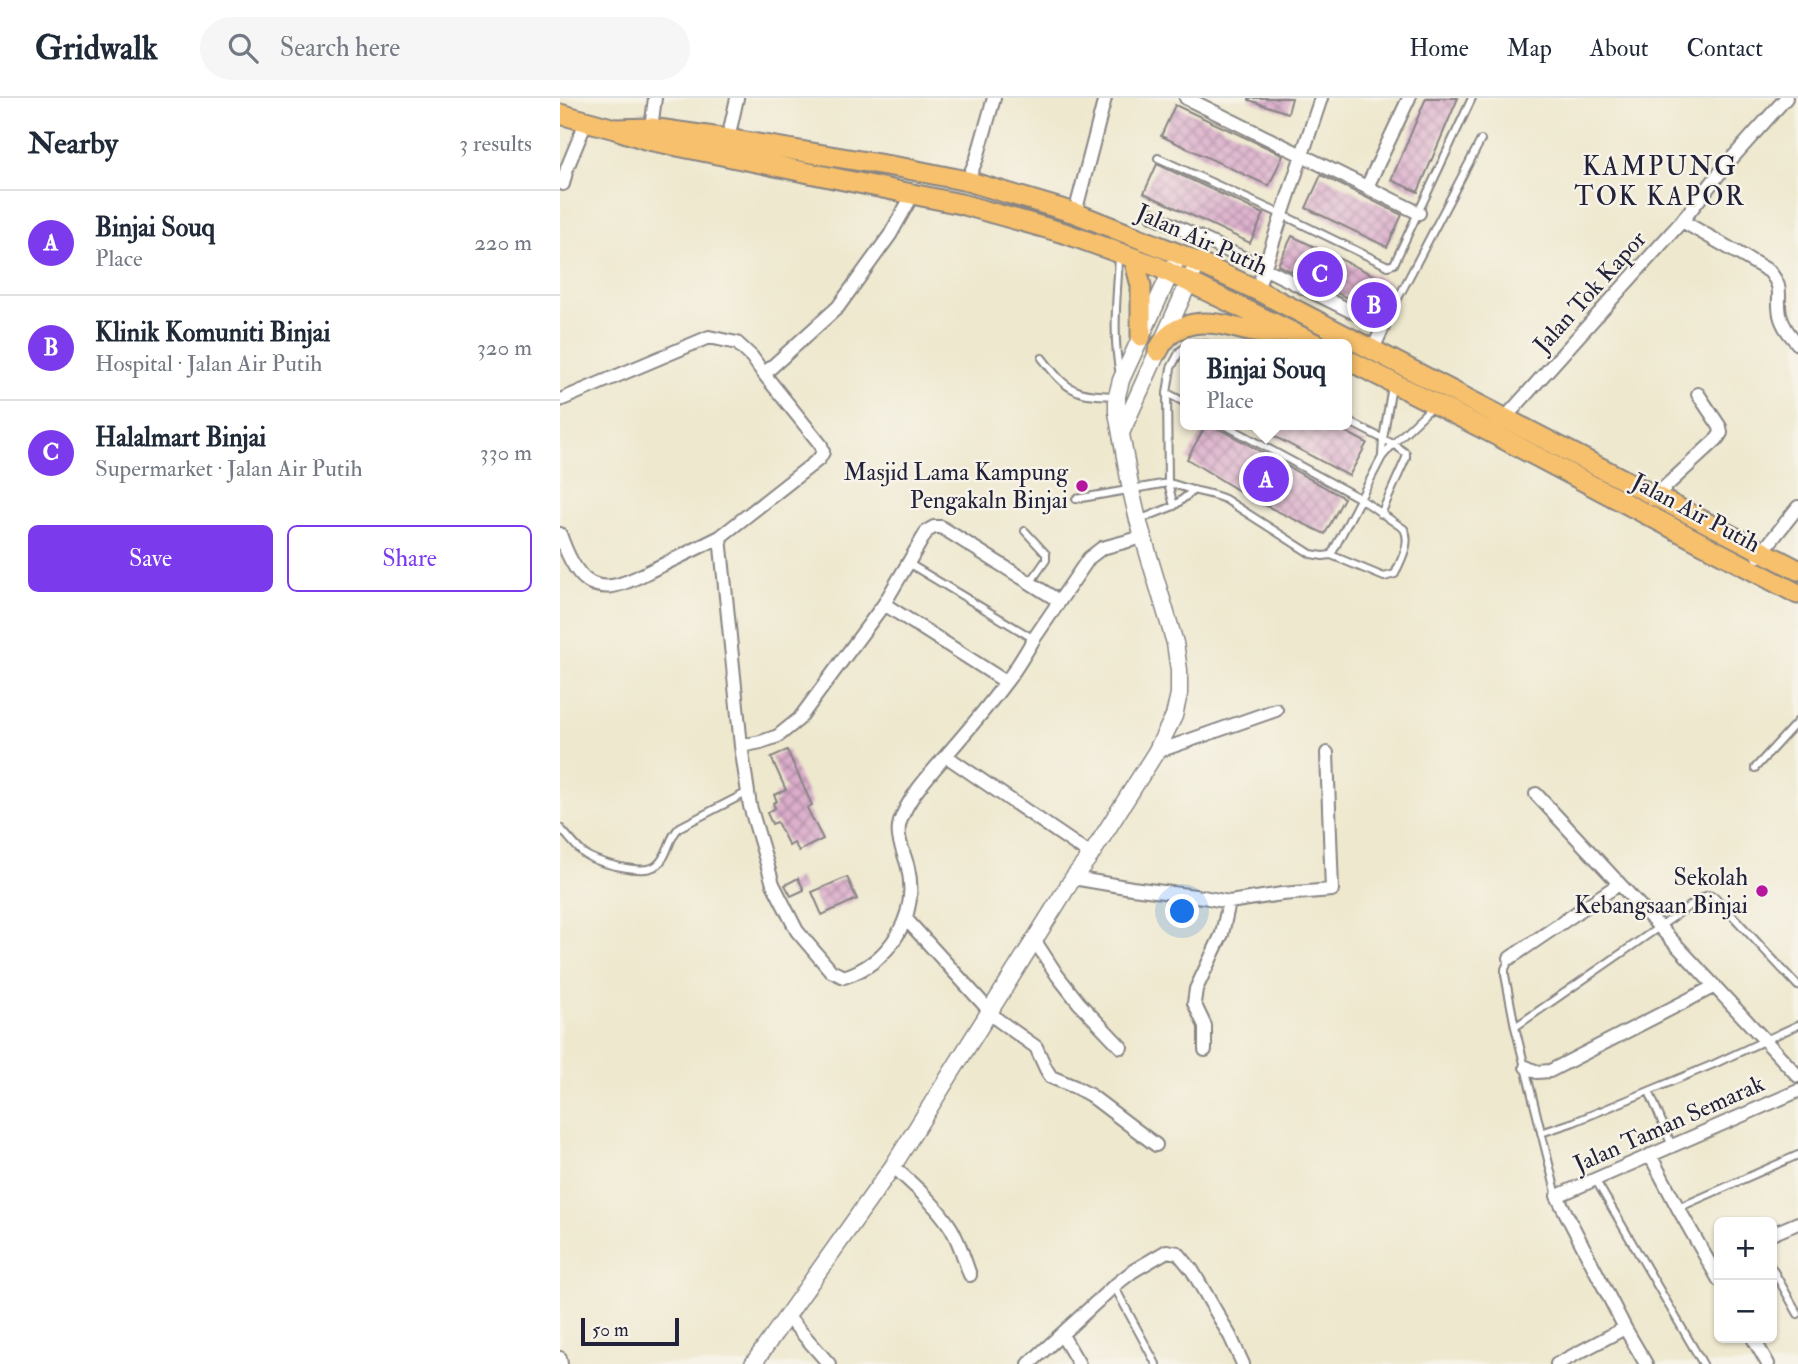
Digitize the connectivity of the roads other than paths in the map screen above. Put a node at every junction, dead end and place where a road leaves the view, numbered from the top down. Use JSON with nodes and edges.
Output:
{"nodes":[{"id":1,"x":655,"y":98,"type":"edge"},
{"id":2,"x":737,"y":98,"type":"edge"},
{"id":3,"x":994,"y":98,"type":"edge"},
{"id":4,"x":1105,"y":98,"type":"edge"},
{"id":5,"x":1186,"y":98,"type":"edge"},
{"id":6,"x":1321,"y":98,"type":"edge"},
{"id":7,"x":1409,"y":98,"type":"edge"},
{"id":8,"x":1472,"y":98,"type":"edge"},
{"id":9,"x":1786,"y":98,"type":"edge"},
{"id":10,"x":560,"y":114,"type":"edge"},
{"id":11,"x":586,"y":122,"type":"junction"},
{"id":12,"x":651,"y":128,"type":"junction"},
{"id":13,"x":615,"y":129,"type":"junction"},
{"id":14,"x":728,"y":139,"type":"junction"},
{"id":15,"x":1481,"y":140,"type":"dead end"},
{"id":16,"x":1303,"y":156,"type":"junction"},
{"id":17,"x":1158,"y":158,"type":"dead end"},
{"id":18,"x":967,"y":181,"type":"junction"},
{"id":19,"x":563,"y":184,"type":"dead end"},
{"id":20,"x":1367,"y":187,"type":"junction"},
{"id":21,"x":913,"y":194,"type":"junction"},
{"id":22,"x":1075,"y":213,"type":"junction"},
{"id":23,"x":1419,"y":213,"type":"junction"},
{"id":24,"x":1152,"y":215,"type":"dead end"},
{"id":25,"x":1283,"y":215,"type":"junction"},
{"id":26,"x":1682,"y":221,"type":"junction"},
{"id":27,"x":1179,"y":254,"type":"junction"},
{"id":28,"x":1127,"y":256,"type":"junction"},
{"id":29,"x":1198,"y":262,"type":"junction"},
{"id":30,"x":1264,"y":268,"type":"junction"},
{"id":31,"x":1170,"y":273,"type":"junction"},
{"id":32,"x":1189,"y":282,"type":"junction"},
{"id":33,"x":1256,"y":290,"type":"junction"},
{"id":34,"x":1383,"y":327,"type":"junction"},
{"id":35,"x":1289,"y":331,"type":"junction"},
{"id":36,"x":1141,"y":336,"type":"junction"},
{"id":37,"x":1306,"y":339,"type":"edge"},
{"id":38,"x":1798,"y":345,"type":"edge"},
{"id":39,"x":1373,"y":349,"type":"junction"},
{"id":40,"x":1158,"y":351,"type":"junction"},
{"id":41,"x":1180,"y":351,"type":"edge"},
{"id":42,"x":1042,"y":358,"type":"dead end"},
{"id":43,"x":1352,"y":362,"type":"edge"},
{"id":44,"x":764,"y":373,"type":"junction"},
{"id":45,"x":1393,"y":383,"type":"junction"},
{"id":46,"x":1119,"y":388,"type":"junction"},
{"id":47,"x":1167,"y":393,"type":"junction"},
{"id":48,"x":1698,"y":394,"type":"dead end"},
{"id":49,"x":560,"y":400,"type":"edge"},
{"id":50,"x":1180,"y":400,"type":"edge"},
{"id":51,"x":1435,"y":404,"type":"junction"},
{"id":52,"x":1505,"y":418,"type":"junction"},
{"id":53,"x":1352,"y":424,"type":"edge"},
{"id":54,"x":1234,"y":430,"type":"edge"},
{"id":55,"x":1121,"y":433,"type":"junction"},
{"id":56,"x":1383,"y":439,"type":"junction"},
{"id":57,"x":1393,"y":444,"type":"junction"},
{"id":58,"x":1381,"y":457,"type":"junction"},
{"id":59,"x":1168,"y":483,"type":"junction"},
{"id":60,"x":1131,"y":490,"type":"junction"},
{"id":61,"x":1194,"y":490,"type":"junction"},
{"id":62,"x":1655,"y":496,"type":"junction"},
{"id":63,"x":1076,"y":499,"type":"dead end"},
{"id":64,"x":1361,"y":499,"type":"junction"},
{"id":65,"x":1174,"y":506,"type":"junction"},
{"id":66,"x":1798,"y":507,"type":"edge"},
{"id":67,"x":1639,"y":511,"type":"junction"},
{"id":68,"x":1381,"y":514,"type":"junction"},
{"id":69,"x":1138,"y":520,"type":"junction"},
{"id":70,"x":1025,"y":531,"type":"dead end"},
{"id":71,"x":720,"y":537,"type":"junction"},
{"id":72,"x":1143,"y":537,"type":"junction"},
{"id":73,"x":561,"y":543,"type":"edge"},
{"id":74,"x":1762,"y":552,"type":"junction"},
{"id":75,"x":1331,"y":555,"type":"junction"},
{"id":76,"x":908,"y":563,"type":"junction"},
{"id":77,"x":1798,"y":570,"type":"edge"},
{"id":78,"x":1751,"y":571,"type":"junction"},
{"id":79,"x":1030,"y":583,"type":"junction"},
{"id":80,"x":1798,"y":594,"type":"edge"},
{"id":81,"x":1059,"y":601,"type":"junction"},
{"id":82,"x":884,"y":604,"type":"junction"},
{"id":83,"x":1034,"y":639,"type":"junction"},
{"id":84,"x":1006,"y":682,"type":"junction"},
{"id":85,"x":1276,"y":710,"type":"dead end"},
{"id":86,"x":1798,"y":720,"type":"edge"},
{"id":87,"x":741,"y":746,"type":"junction"},
{"id":88,"x":1156,"y":752,"type":"junction"},
{"id":89,"x":1327,"y":753,"type":"dead end"},
{"id":90,"x":946,"y":756,"type":"junction"},
{"id":91,"x":1755,"y":768,"type":"dead end"},
{"id":92,"x":748,"y":792,"type":"junction"},
{"id":93,"x":1536,"y":794,"type":"dead end"},
{"id":94,"x":560,"y":828,"type":"edge"},
{"id":95,"x":1091,"y":855,"type":"junction"},
{"id":96,"x":1073,"y":878,"type":"junction"},
{"id":97,"x":1619,"y":884,"type":"junction"},
{"id":98,"x":1229,"y":902,"type":"junction"},
{"id":99,"x":906,"y":919,"type":"junction"},
{"id":100,"x":1660,"y":927,"type":"junction"},
{"id":101,"x":1035,"y":941,"type":"junction"},
{"id":102,"x":1510,"y":958,"type":"joint"},
{"id":103,"x":1715,"y":986,"type":"junction"},
{"id":104,"x":1798,"y":986,"type":"edge"},
{"id":105,"x":991,"y":1011,"type":"junction"},
{"id":106,"x":1798,"y":1025,"type":"edge"},
{"id":107,"x":1515,"y":1027,"type":"junction"},
{"id":108,"x":1764,"y":1039,"type":"junction"},
{"id":109,"x":1121,"y":1047,"type":"dead end"},
{"id":110,"x":1205,"y":1050,"type":"dead end"},
{"id":111,"x":1526,"y":1067,"type":"junction"},
{"id":112,"x":1798,"y":1076,"type":"edge"},
{"id":113,"x":1649,"y":1091,"type":"junction"},
{"id":114,"x":1798,"y":1091,"type":"edge"},
{"id":115,"x":1541,"y":1133,"type":"junction"},
{"id":116,"x":1156,"y":1145,"type":"dead end"},
{"id":117,"x":1672,"y":1146,"type":"junction"},
{"id":118,"x":1650,"y":1155,"type":"junction"},
{"id":119,"x":1798,"y":1155,"type":"edge"},
{"id":120,"x":893,"y":1166,"type":"junction"},
{"id":121,"x":1595,"y":1179,"type":"junction"},
{"id":122,"x":1556,"y":1196,"type":"junction"},
{"id":123,"x":1678,"y":1208,"type":"junction"},
{"id":124,"x":1798,"y":1223,"type":"edge"},
{"id":125,"x":1777,"y":1232,"type":"edge"},
{"id":126,"x":1714,"y":1258,"type":"edge"},
{"id":127,"x":970,"y":1275,"type":"dead end"},
{"id":128,"x":1777,"y":1277,"type":"edge"},
{"id":129,"x":1114,"y":1286,"type":"junction"},
{"id":130,"x":1798,"y":1314,"type":"edge"},
{"id":131,"x":787,"y":1315,"type":"junction"},
{"id":132,"x":1625,"y":1328,"type":"junction"},
{"id":133,"x":1062,"y":1335,"type":"junction"},
{"id":134,"x":1755,"y":1343,"type":"edge"},
{"id":135,"x":560,"y":1358,"type":"edge"},
{"id":136,"x":561,"y":1364,"type":"edge"},
{"id":137,"x":753,"y":1364,"type":"edge"},
{"id":138,"x":829,"y":1364,"type":"edge"},
{"id":139,"x":1029,"y":1364,"type":"edge"},
{"id":140,"x":1079,"y":1364,"type":"edge"},
{"id":141,"x":1156,"y":1364,"type":"edge"},
{"id":142,"x":1243,"y":1364,"type":"edge"},
{"id":143,"x":1558,"y":1364,"type":"edge"},
{"id":144,"x":1646,"y":1364,"type":"edge"},
{"id":145,"x":1703,"y":1364,"type":"edge"},
{"id":146,"x":1768,"y":1364,"type":"edge"}],
"edges":[{"from":1,"to":12,"type":"street"},
{"from":2,"to":14,"type":"street"},
{"from":3,"to":18,"type":"street"},
{"from":4,"to":22,"type":"street"},
{"from":5,"to":16,"type":"street"},
{"from":6,"to":16,"type":"street"},
{"from":7,"to":20,"type":"street"},
{"from":8,"to":23,"type":"lane"},
{"from":9,"to":26,"type":"street","name":"Jalan Tok Kapor"},
{"from":10,"to":11,"type":"main road","name":"Jalan Air Putih"},
{"from":11,"to":13,"type":"main road","name":"Jalan Air Putih"},
{"from":11,"to":19,"type":"street"},
{"from":12,"to":13,"type":"main road","name":"Jalan Air Putih"},
{"from":12,"to":14,"type":"main road","name":"Jalan Air Putih"},
{"from":13,"to":21,"type":"main road","name":"Jalan Air Putih"},
{"from":14,"to":18,"type":"main road","name":"Jalan Air Putih"},
{"from":15,"to":34,"type":"lane"},
{"from":16,"to":20,"type":"street"},
{"from":16,"to":25,"type":"street"},
{"from":17,"to":25,"type":"lane"},
{"from":18,"to":22,"type":"main road","name":"Jalan Air Putih"},
{"from":20,"to":23,"type":"street"},
{"from":21,"to":28,"type":"main road","name":"Jalan Air Putih"},
{"from":21,"to":44,"type":"street"},
{"from":22,"to":27,"type":"main road","name":"Jalan Air Putih"},
{"from":23,"to":25,"type":"lane"},
{"from":24,"to":30,"type":"street"},
{"from":25,"to":30,"type":"street"},
{"from":26,"to":38,"type":"street"},
{"from":26,"to":52,"type":"street","name":"Jalan Tok Kapor"},
{"from":27,"to":29,"type":"main road","name":"Jalan Air Putih"},
{"from":27,"to":31,"type":"street"},
{"from":28,"to":31,"type":"main road","name":"Jalan Air Putih"},
{"from":28,"to":36,"type":"main road"},
{"from":28,"to":46,"type":"lane"},
{"from":29,"to":32,"type":"street"},
{"from":29,"to":33,"type":"main road","name":"Jalan Air Putih"},
{"from":30,"to":33,"type":"street"},
{"from":30,"to":34,"type":"street"},
{"from":31,"to":32,"type":"main road","name":"Jalan Air Putih"},
{"from":31,"to":36,"type":"street"},
{"from":32,"to":35,"type":"main road","name":"Jalan Air Putih"},
{"from":32,"to":40,"type":"street"},
{"from":33,"to":39,"type":"main road","name":"Jalan Air Putih"},
{"from":34,"to":39,"type":"street"},
{"from":35,"to":37,"type":"main road","name":"Jalan Air Putih"},
{"from":35,"to":40,"type":"main road"},
{"from":36,"to":46,"type":"street"},
{"from":39,"to":52,"type":"main road","name":"Jalan Air Putih"},
{"from":40,"to":55,"type":"street"},
{"from":41,"to":47,"type":"lane"},
{"from":42,"to":46,"type":"lane"},
{"from":43,"to":45,"type":"main road","name":"Jalan Air Putih"},
{"from":44,"to":49,"type":"street"},
{"from":44,"to":71,"type":"street"},
{"from":45,"to":51,"type":"main road","name":"Jalan Air Putih"},
{"from":45,"to":56,"type":"lane"},
{"from":46,"to":55,"type":"street"},
{"from":47,"to":50,"type":"lane"},
{"from":47,"to":59,"type":"lane"},
{"from":48,"to":62,"type":"street"},
{"from":51,"to":57,"type":"lane"},
{"from":51,"to":67,"type":"main road","name":"Jalan Air Putih"},
{"from":52,"to":62,"type":"main road","name":"Jalan Air Putih"},
{"from":53,"to":56,"type":"lane"},
{"from":54,"to":64,"type":"lane"},
{"from":55,"to":60,"type":"street"},
{"from":56,"to":57,"type":"lane"},
{"from":56,"to":58,"type":"lane"},
{"from":57,"to":58,"type":"lane"},
{"from":57,"to":68,"type":"lane"},
{"from":58,"to":64,"type":"lane"},
{"from":59,"to":60,"type":"lane"},
{"from":59,"to":61,"type":"lane"},
{"from":59,"to":65,"type":"lane"},
{"from":60,"to":63,"type":"lane"},
{"from":60,"to":69,"type":"street"},
{"from":61,"to":65,"type":"lane"},
{"from":61,"to":75,"type":"lane"},
{"from":62,"to":67,"type":"street"},
{"from":62,"to":74,"type":"main road","name":"Jalan Air Putih"},
{"from":64,"to":68,"type":"lane"},
{"from":64,"to":75,"type":"lane"},
{"from":65,"to":69,"type":"lane"},
{"from":66,"to":74,"type":"street"},
{"from":67,"to":78,"type":"main road","name":"Jalan Air Putih"},
{"from":68,"to":75,"type":"lane"},
{"from":69,"to":72,"type":"street"},
{"from":70,"to":79,"type":"lane"},
{"from":71,"to":73,"type":"street"},
{"from":71,"to":87,"type":"street"},
{"from":72,"to":81,"type":"street"},
{"from":72,"to":88,"type":"street"},
{"from":74,"to":77,"type":"main road","name":"Jalan Air Putih"},
{"from":74,"to":78,"type":"street"},
{"from":76,"to":79,"type":"street"},
{"from":76,"to":82,"type":"street"},
{"from":76,"to":83,"type":"lane"},
{"from":78,"to":80,"type":"main road","name":"Jalan Air Putih"},
{"from":79,"to":81,"type":"street"},
{"from":81,"to":83,"type":"street"},
{"from":82,"to":84,"type":"street"},
{"from":82,"to":87,"type":"street"},
{"from":83,"to":84,"type":"street"},
{"from":84,"to":90,"type":"street"},
{"from":85,"to":88,"type":"street"},
{"from":86,"to":91,"type":"lane"},
{"from":87,"to":92,"type":"street"},
{"from":88,"to":95,"type":"street"},
{"from":89,"to":98,"type":"street"},
{"from":90,"to":95,"type":"street"},
{"from":90,"to":99,"type":"street"},
{"from":92,"to":94,"type":"lane"},
{"from":92,"to":99,"type":"street"},
{"from":93,"to":97,"type":"street"},
{"from":95,"to":96,"type":"street"},
{"from":96,"to":98,"type":"street"},
{"from":96,"to":101,"type":"street"},
{"from":97,"to":100,"type":"street"},
{"from":97,"to":102,"type":"street"},
{"from":98,"to":110,"type":"street"},
{"from":99,"to":105,"type":"street"},
{"from":100,"to":103,"type":"street"},
{"from":100,"to":104,"type":"lane"},
{"from":100,"to":107,"type":"lane"},
{"from":101,"to":105,"type":"street"},
{"from":101,"to":109,"type":"street"},
{"from":102,"to":107,"type":"lane"},
{"from":103,"to":108,"type":"street"},
{"from":103,"to":111,"type":"street"},
{"from":105,"to":116,"type":"street"},
{"from":105,"to":120,"type":"street"},
{"from":106,"to":108,"type":"lane"},
{"from":107,"to":111,"type":"lane"},
{"from":108,"to":112,"type":"street"},
{"from":108,"to":113,"type":"lane"},
{"from":111,"to":115,"type":"lane"},
{"from":113,"to":115,"type":"lane"},
{"from":113,"to":117,"type":"lane"},
{"from":114,"to":117,"type":"street","name":"Jalan Taman Semarak"},
{"from":115,"to":122,"type":"lane"},
{"from":117,"to":118,"type":"street","name":"Jalan Taman Semarak"},
{"from":118,"to":121,"type":"street","name":"Jalan Taman Semarak"},
{"from":118,"to":123,"type":"street"},
{"from":119,"to":123,"type":"lane"},
{"from":120,"to":127,"type":"street"},
{"from":120,"to":131,"type":"street"},
{"from":121,"to":122,"type":"street","name":"Jalan Taman Semarak"},
{"from":121,"to":145,"type":"lane"},
{"from":122,"to":132,"type":"street"},
{"from":123,"to":126,"type":"street"},
{"from":124,"to":125,"type":"street"},
{"from":128,"to":130,"type":"lane"},
{"from":129,"to":133,"type":"street"},
{"from":129,"to":141,"type":"lane"},
{"from":129,"to":142,"type":"street"},
{"from":131,"to":137,"type":"street"},
{"from":131,"to":138,"type":"street"},
{"from":132,"to":143,"type":"street"},
{"from":132,"to":144,"type":"street"},
{"from":133,"to":139,"type":"street"},
{"from":133,"to":140,"type":"street"},
{"from":134,"to":146,"type":"street"},
{"from":135,"to":136,"type":"street"}]}
